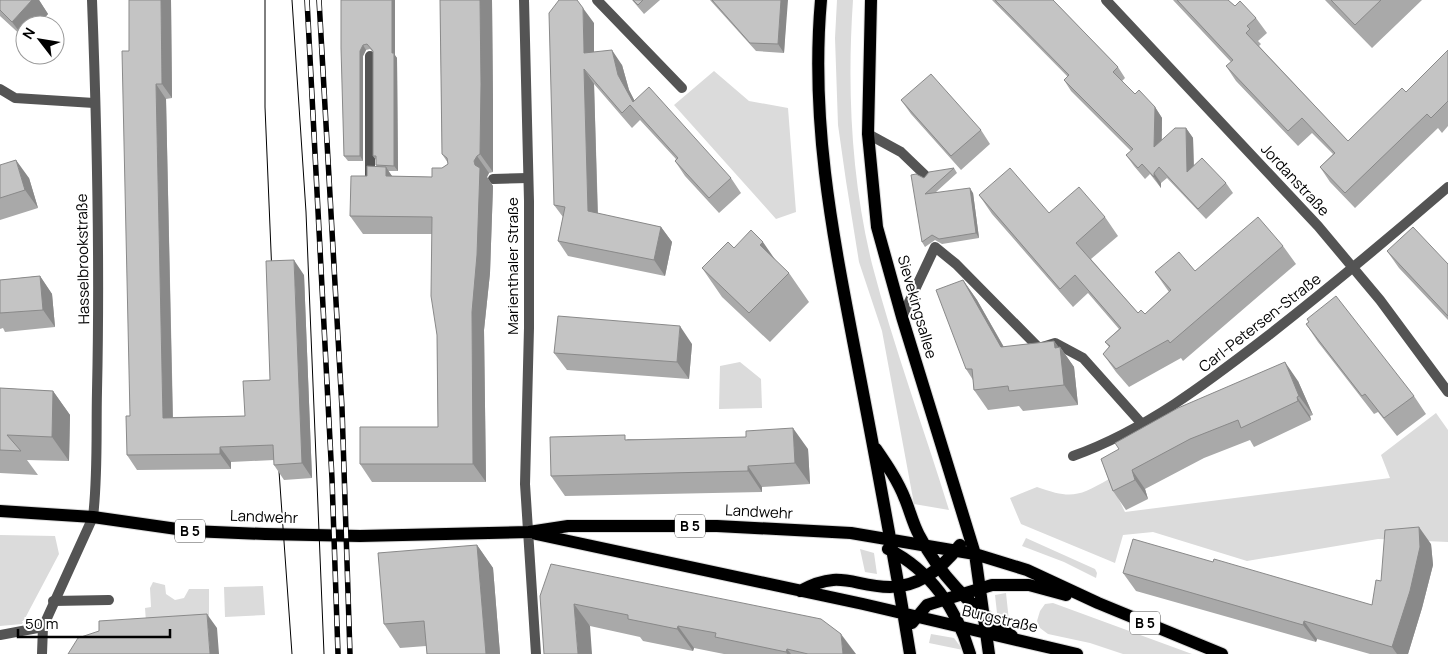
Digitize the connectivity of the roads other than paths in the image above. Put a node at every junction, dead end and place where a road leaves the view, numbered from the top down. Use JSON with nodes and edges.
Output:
{"nodes":[{"id":1,"x":92,"y":0,"type":"edge"},
{"id":2,"x":524,"y":0,"type":"edge"},
{"id":3,"x":597,"y":0,"type":"edge"},
{"id":4,"x":821,"y":0,"type":"edge"},
{"id":5,"x":871,"y":0,"type":"edge"},
{"id":6,"x":1106,"y":0,"type":"edge"},
{"id":7,"x":370,"y":56,"type":"edge"},
{"id":8,"x":682,"y":88,"type":"dead end"},
{"id":9,"x":0,"y":89,"type":"edge"},
{"id":10,"x":94,"y":103,"type":"junction"},
{"id":11,"x":868,"y":134,"type":"junction"},
{"id":12,"x":926,"y":176,"type":"edge"},
{"id":13,"x":380,"y":177,"type":"edge"},
{"id":14,"x":528,"y":178,"type":"junction"},
{"id":15,"x":493,"y":179,"type":"dead end"},
{"id":16,"x":1448,"y":187,"type":"edge"},
{"id":17,"x":1354,"y":269,"type":"junction"},
{"id":18,"x":902,"y":317,"type":"junction"},
{"id":19,"x":1448,"y":392,"type":"edge"},
{"id":20,"x":1142,"y":424,"type":"junction"},
{"id":21,"x":873,"y":445,"type":"junction"},
{"id":22,"x":1072,"y":456,"type":"dead end"},
{"id":23,"x":0,"y":511,"type":"edge"},
{"id":24,"x":94,"y":517,"type":"junction"},
{"id":25,"x":529,"y":532,"type":"junction"},
{"id":26,"x":968,"y":532,"type":"junction"},
{"id":27,"x":891,"y":545,"type":"junction"},
{"id":28,"x":924,"y":545,"type":"junction"},
{"id":29,"x":956,"y":550,"type":"junction"},
{"id":30,"x":975,"y":554,"type":"junction"},
{"id":31,"x":939,"y":568,"type":"junction"},
{"id":32,"x":926,"y":576,"type":"junction"},
{"id":33,"x":898,"y":586,"type":"junction"},
{"id":34,"x":980,"y":588,"type":"junction"},
{"id":35,"x":800,"y":591,"type":"junction"},
{"id":36,"x":962,"y":593,"type":"junction"},
{"id":37,"x":945,"y":599,"type":"junction"},
{"id":38,"x":109,"y":600,"type":"dead end"},
{"id":39,"x":53,"y":601,"type":"junction"},
{"id":40,"x":1098,"y":604,"type":"junction"},
{"id":41,"x":985,"y":614,"type":"junction"},
{"id":42,"x":909,"y":615,"type":"junction"},
{"id":43,"x":43,"y":627,"type":"junction"},
{"id":44,"x":960,"y":627,"type":"junction"},
{"id":45,"x":988,"y":633,"type":"junction"},
{"id":46,"x":0,"y":635,"type":"edge"},
{"id":47,"x":1018,"y":640,"type":"junction"},
{"id":48,"x":42,"y":654,"type":"edge"},
{"id":49,"x":536,"y":654,"type":"edge"},
{"id":50,"x":910,"y":654,"type":"edge"},
{"id":51,"x":970,"y":654,"type":"edge"},
{"id":52,"x":989,"y":654,"type":"edge"},
{"id":53,"x":1077,"y":654,"type":"edge"},
{"id":54,"x":1222,"y":654,"type":"edge"}],
"edges":[{"from":1,"to":10,"type":"street","name":"Hasselbrookstraße"},
{"from":2,"to":14,"type":"street","name":"Marienthaler Straße"},
{"from":3,"to":8,"type":"street"},
{"from":4,"to":21,"type":"main road"},
{"from":5,"to":11,"type":"main road","name":"Sievekingsallee"},
{"from":6,"to":17,"type":"street","name":"Jordanstraße"},
{"from":7,"to":13,"type":"street"},
{"from":9,"to":10,"type":"street"},
{"from":10,"to":24,"type":"street","name":"Hasselbrookstraße"},
{"from":11,"to":12,"type":"street"},
{"from":11,"to":18,"type":"main road","name":"Sievekingsallee"},
{"from":14,"to":15,"type":"street"},
{"from":14,"to":25,"type":"street","name":"Marienthaler Straße"},
{"from":16,"to":17,"type":"street","name":"Carl-Petersen-Straße"},
{"from":17,"to":19,"type":"street","name":"Jordanstraße"},
{"from":17,"to":20,"type":"street","name":"Carl-Petersen-Straße"},
{"from":18,"to":20,"type":"street"},
{"from":18,"to":26,"type":"main road","name":"Sievekingsallee"},
{"from":20,"to":22,"type":"street","name":"Carl-Petersen-Straße"},
{"from":21,"to":27,"type":"main road"},
{"from":21,"to":28,"type":"main road"},
{"from":23,"to":24,"type":"main road","name":"Landwehr","number":"B 5"},
{"from":24,"to":25,"type":"main road","name":"Landwehr","number":"B 5"},
{"from":24,"to":39,"type":"street"},
{"from":25,"to":27,"type":"main road","name":"Landwehr","number":"B 5"},
{"from":25,"to":35,"type":"main road","name":"Landwehr","number":"B 5"},
{"from":25,"to":49,"type":"street","name":"Marienthaler Straße"},
{"from":26,"to":29,"type":"main road"},
{"from":26,"to":30,"type":"main road","name":"Sievekingsallee"},
{"from":27,"to":28,"type":"main road","name":"Landwehr","number":"B 5"},
{"from":27,"to":32,"type":"main road"},
{"from":27,"to":33,"type":"main road"},
{"from":28,"to":29,"type":"main road","name":"Landwehr","number":"B 5"},
{"from":28,"to":31,"type":"main road"},
{"from":29,"to":30,"type":"main road","name":"Landwehr","number":"B 5"},
{"from":29,"to":31,"type":"main road"},
{"from":30,"to":34,"type":"main road","name":"Sievekingsallee"},
{"from":30,"to":40,"type":"main road","name":"Burgstraße","number":"B 5"},
{"from":31,"to":32,"type":"main road"},
{"from":31,"to":36,"type":"main road"},
{"from":32,"to":33,"type":"main road"},
{"from":32,"to":37,"type":"main road"},
{"from":33,"to":35,"type":"main road"},
{"from":33,"to":42,"type":"main road"},
{"from":34,"to":36,"type":"main road","name":"Burgstraße"},
{"from":34,"to":40,"type":"main road","name":"Burgstraße"},
{"from":34,"to":41,"type":"main road","name":"Sievekingsallee"},
{"from":35,"to":42,"type":"main road","name":"Landwehr","number":"B 5"},
{"from":36,"to":37,"type":"main road","name":"Burgstraße"},
{"from":36,"to":41,"type":"main road"},
{"from":37,"to":42,"type":"main road","name":"Burgstraße"},
{"from":37,"to":44,"type":"main road"},
{"from":38,"to":39,"type":"street"},
{"from":39,"to":43,"type":"street"},
{"from":40,"to":54,"type":"main road","name":"Burgstraße","number":"B 5"},
{"from":41,"to":45,"type":"main road","name":"Sievekingsallee"},
{"from":41,"to":47,"type":"main road"},
{"from":42,"to":44,"type":"main road","name":"Burgstraße","number":"B 5"},
{"from":42,"to":50,"type":"main road"},
{"from":43,"to":46,"type":"street"},
{"from":43,"to":48,"type":"street"},
{"from":44,"to":45,"type":"main road","name":"Burgstraße","number":"B 5"},
{"from":44,"to":51,"type":"main road"},
{"from":45,"to":47,"type":"main road","name":"Burgstraße","number":"B 5"},
{"from":45,"to":52,"type":"main road","name":"Sievekingsallee"},
{"from":47,"to":53,"type":"main road","name":"Burgstraße","number":"B 5"}]}
